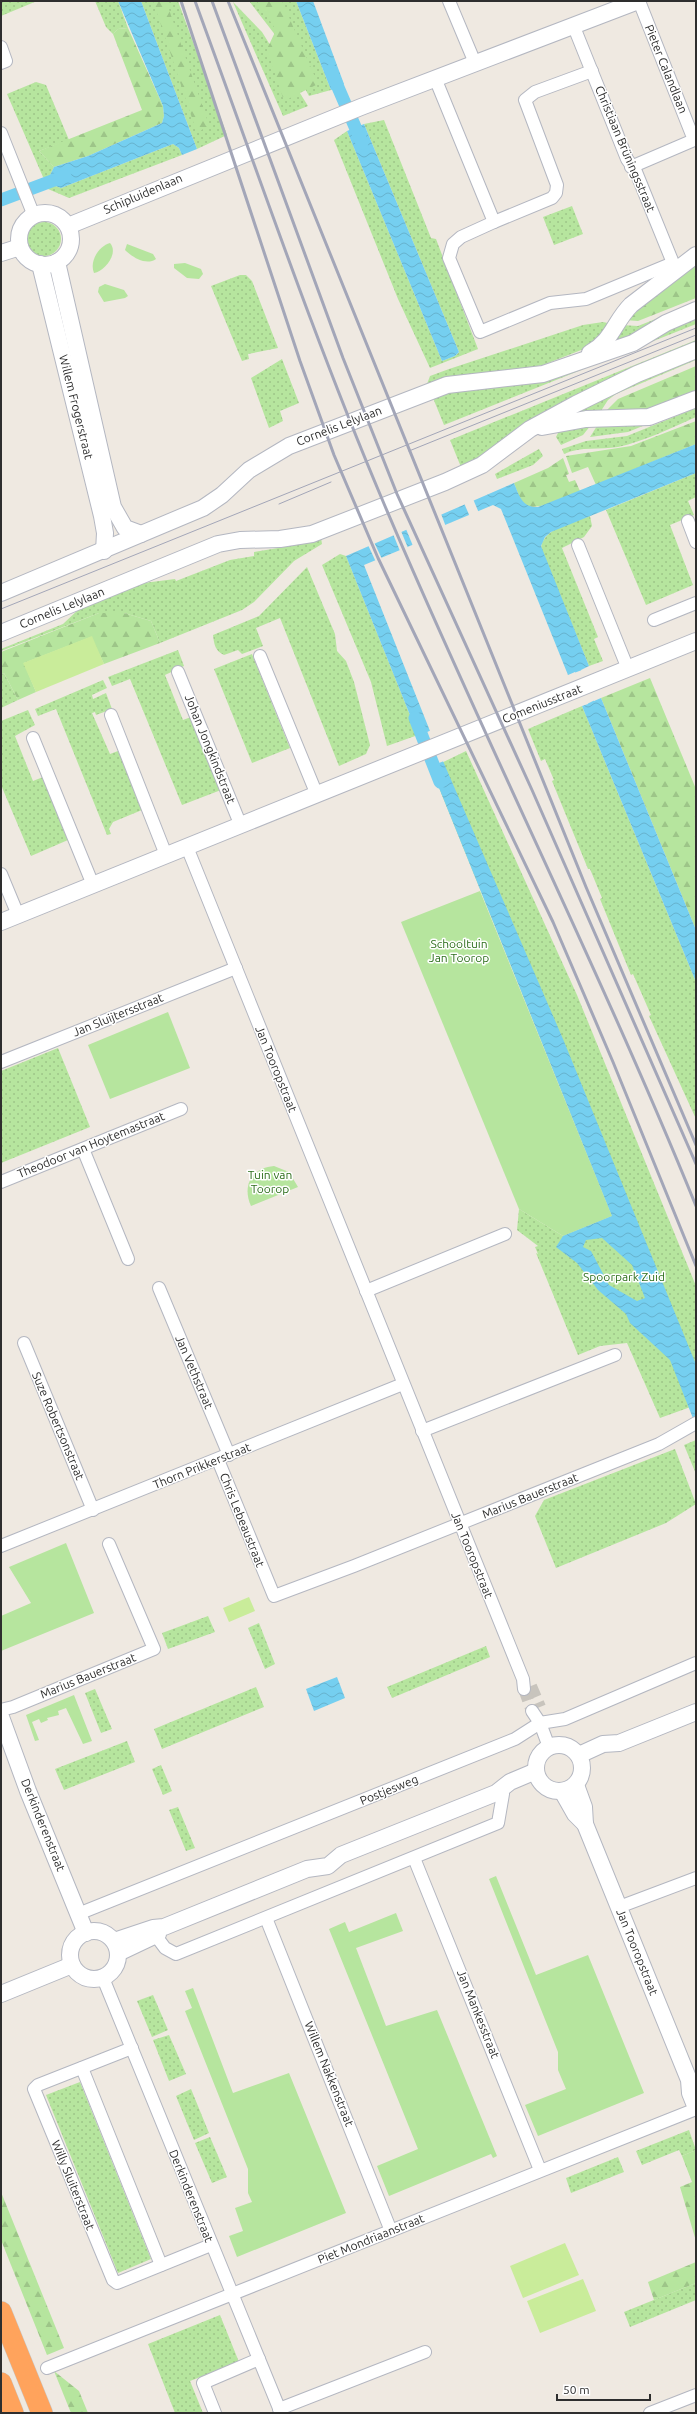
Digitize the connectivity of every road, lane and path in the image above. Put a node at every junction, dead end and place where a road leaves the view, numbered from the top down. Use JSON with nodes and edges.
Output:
{"nodes":[{"id":1,"x":449,"y":1,"type":"edge"},
{"id":2,"x":638,"y":1,"type":"edge"},
{"id":3,"x":574,"y":27,"type":"junction"},
{"id":4,"x":1,"y":47,"type":"edge"},
{"id":5,"x":475,"y":63,"type":"junction"},
{"id":6,"x":1,"y":64,"type":"edge"},
{"id":7,"x":592,"y":71,"type":"junction"},
{"id":8,"x":435,"y":78,"type":"junction"},
{"id":9,"x":303,"y":130,"type":"joint"},
{"id":10,"x":1,"y":133,"type":"edge"},
{"id":11,"x":631,"y":166,"type":"junction"},
{"id":12,"x":34,"y":216,"type":"junction"},
{"id":13,"x":494,"y":222,"type":"junction"},
{"id":14,"x":68,"y":226,"type":"junction"},
{"id":15,"x":20,"y":247,"type":"junction"},
{"id":16,"x":1,"y":253,"type":"edge"},
{"id":17,"x":696,"y":255,"type":"edge"},
{"id":18,"x":57,"y":262,"type":"junction"},
{"id":19,"x":40,"y":264,"type":"junction"},
{"id":20,"x":677,"y":265,"type":"junction"},
{"id":21,"x":696,"y":310,"type":"edge"},
{"id":22,"x":696,"y":350,"type":"edge"},
{"id":23,"x":570,"y":364,"type":"junction"},
{"id":24,"x":696,"y":399,"type":"edge"},
{"id":25,"x":530,"y":429,"type":"junction"},
{"id":26,"x":688,"y":521,"type":"dead end"},
{"id":27,"x":141,"y":534,"type":"junction"},
{"id":28,"x":696,"y":542,"type":"edge"},
{"id":29,"x":578,"y":545,"type":"dead end"},
{"id":30,"x":104,"y":551,"type":"junction"},
{"id":31,"x":1,"y":594,"type":"edge"},
{"id":32,"x":696,"y":603,"type":"edge"},
{"id":33,"x":654,"y":620,"type":"dead end"},
{"id":34,"x":1,"y":633,"type":"edge"},
{"id":35,"x":696,"y":641,"type":"edge"},
{"id":36,"x":260,"y":656,"type":"dead end"},
{"id":37,"x":628,"y":669,"type":"junction"},
{"id":38,"x":178,"y":672,"type":"dead end"},
{"id":39,"x":111,"y":715,"type":"dead end"},
{"id":40,"x":33,"y":738,"type":"dead end"},
{"id":41,"x":317,"y":795,"type":"junction"},
{"id":42,"x":241,"y":826,"type":"junction"},
{"id":43,"x":187,"y":847,"type":"junction"},
{"id":44,"x":166,"y":856,"type":"junction"},
{"id":45,"x":1,"y":874,"type":"edge"},
{"id":46,"x":93,"y":885,"type":"junction"},
{"id":47,"x":18,"y":915,"type":"junction"},
{"id":48,"x":1,"y":922,"type":"edge"},
{"id":49,"x":236,"y":968,"type":"junction"},
{"id":50,"x":1,"y":1062,"type":"edge"},
{"id":51,"x":181,"y":1109,"type":"dead end"},
{"id":52,"x":82,"y":1149,"type":"junction"},
{"id":53,"x":1,"y":1182,"type":"edge"},
{"id":54,"x":505,"y":1234,"type":"dead end"},
{"id":55,"x":128,"y":1259,"type":"dead end"},
{"id":56,"x":159,"y":1288,"type":"dead end"},
{"id":57,"x":366,"y":1291,"type":"junction"},
{"id":58,"x":24,"y":1342,"type":"dead end"},
{"id":59,"x":616,"y":1355,"type":"dead end"},
{"id":60,"x":404,"y":1384,"type":"junction"},
{"id":61,"x":692,"y":1424,"type":"edge"},
{"id":62,"x":422,"y":1431,"type":"junction"},
{"id":63,"x":230,"y":1455,"type":"junction"},
{"id":64,"x":218,"y":1460,"type":"junction"},
{"id":65,"x":93,"y":1510,"type":"junction"},
{"id":66,"x":460,"y":1524,"type":"junction"},
{"id":67,"x":110,"y":1544,"type":"dead end"},
{"id":68,"x":1,"y":1546,"type":"edge"},
{"id":69,"x":266,"y":1580,"type":"joint"},
{"id":70,"x":696,"y":1663,"type":"edge"},
{"id":71,"x":526,"y":1685,"type":"tunnel mouth"},
{"id":72,"x":536,"y":1709,"type":"tunnel mouth"},
{"id":73,"x":1,"y":1710,"type":"edge"},
{"id":74,"x":696,"y":1712,"type":"edge"},
{"id":75,"x":1,"y":1717,"type":"edge"},
{"id":76,"x":540,"y":1723,"type":"junction"},
{"id":77,"x":4,"y":1734,"type":"edge"},
{"id":78,"x":549,"y":1747,"type":"junction"},
{"id":79,"x":581,"y":1760,"type":"junction"},
{"id":80,"x":538,"y":1776,"type":"junction"},
{"id":81,"x":569,"y":1788,"type":"junction"},
{"id":82,"x":499,"y":1794,"type":"junction"},
{"id":83,"x":414,"y":1858,"type":"junction"},
{"id":84,"x":696,"y":1878,"type":"edge"},
{"id":85,"x":619,"y":1907,"type":"junction"},
{"id":86,"x":78,"y":1914,"type":"junction"},
{"id":87,"x":266,"y":1918,"type":"junction"},
{"id":88,"x":160,"y":1932,"type":"junction"},
{"id":89,"x":86,"y":1933,"type":"junction"},
{"id":90,"x":116,"y":1947,"type":"junction"},
{"id":91,"x":72,"y":1965,"type":"junction"},
{"id":92,"x":104,"y":1978,"type":"junction"},
{"id":93,"x":1,"y":1994,"type":"edge"},
{"id":94,"x":132,"y":2048,"type":"junction"},
{"id":95,"x":82,"y":2068,"type":"junction"},
{"id":96,"x":692,"y":2084,"type":"edge"},
{"id":97,"x":696,"y":2108,"type":"edge"},
{"id":98,"x":540,"y":2170,"type":"junction"},
{"id":99,"x":391,"y":2230,"type":"junction"},
{"id":100,"x":211,"y":2246,"type":"junction"},
{"id":101,"x":161,"y":2266,"type":"junction"},
{"id":102,"x":232,"y":2295,"type":"junction"},
{"id":103,"x":1,"y":2312,"type":"edge"},
{"id":104,"x":425,"y":2352,"type":"dead end"},
{"id":105,"x":259,"y":2359,"type":"junction"},
{"id":106,"x":47,"y":2368,"type":"dead end"},
{"id":107,"x":696,"y":2395,"type":"edge"},
{"id":108,"x":280,"y":2411,"type":"edge"},
{"id":109,"x":42,"y":2413,"type":"edge"},
{"id":110,"x":215,"y":2413,"type":"edge"},
{"id":111,"x":650,"y":2413,"type":"edge"}],
"edges":[{"from":1,"to":5,"type":"street"},
{"from":2,"to":3,"type":"street","name":"Pieter Calandlaan"},
{"from":2,"to":11,"type":"street","name":"Pieter Calandlaan"},
{"from":3,"to":5,"type":"street","name":"Pieter Calandlaan"},
{"from":3,"to":7,"type":"street","name":"Christiaan Brüningsstraat"},
{"from":4,"to":6,"type":"street"},
{"from":5,"to":8,"type":"street","name":"Pieter Calandlaan"},
{"from":7,"to":11,"type":"street","name":"Christiaan Brüningsstraat"},
{"from":7,"to":13,"type":"street"},
{"from":8,"to":9,"type":"street","name":"Pieter Calandlaan"},
{"from":8,"to":13,"type":"street"},
{"from":9,"to":14,"type":"street","name":"Schipluidenlaan"},
{"from":10,"to":12,"type":"street"},
{"from":11,"to":20,"type":"street","name":"Christiaan Brüningsstraat"},
{"from":12,"to":14,"type":"street"},
{"from":12,"to":15,"type":"street"},
{"from":13,"to":20,"type":"street"},
{"from":14,"to":18,"type":"street"},
{"from":15,"to":16,"type":"street"},
{"from":15,"to":19,"type":"street"},
{"from":17,"to":20,"type":"street"},
{"from":18,"to":19,"type":"street"},
{"from":18,"to":27,"type":"street","name":"Willem Frogerstraat"},
{"from":19,"to":30,"type":"street","name":"Willem Frogerstraat"},
{"from":20,"to":23,"type":"street"},
{"from":21,"to":23,"type":"street","name":"Cornelis Lelylaan"},
{"from":22,"to":25,"type":"street","name":"Cornelis Lelylaan"},
{"from":23,"to":27,"type":"street","name":"Cornelis Lelylaan"},
{"from":24,"to":25,"type":"street"},
{"from":25,"to":34,"type":"street","name":"Cornelis Lelylaan"},
{"from":26,"to":28,"type":"street"},
{"from":27,"to":30,"type":"street","name":"Cornelis Lelylaan"},
{"from":29,"to":37,"type":"street"},
{"from":30,"to":31,"type":"street","name":"Cornelis Lelylaan"},
{"from":32,"to":33,"type":"street"},
{"from":35,"to":37,"type":"street","name":"Comeniusstraat"},
{"from":36,"to":41,"type":"street"},
{"from":37,"to":41,"type":"street","name":"Comeniusstraat"},
{"from":38,"to":42,"type":"street","name":"Johan Jongkindstraat"},
{"from":39,"to":44,"type":"street"},
{"from":40,"to":46,"type":"street"},
{"from":41,"to":42,"type":"street"},
{"from":42,"to":43,"type":"street"},
{"from":43,"to":44,"type":"street"},
{"from":43,"to":49,"type":"street","name":"Jan Tooropstraat"},
{"from":44,"to":46,"type":"street"},
{"from":45,"to":47,"type":"street"},
{"from":46,"to":47,"type":"street"},
{"from":47,"to":48,"type":"street"},
{"from":49,"to":50,"type":"street","name":"Jan Sluijtersstraat"},
{"from":49,"to":57,"type":"street","name":"Jan Tooropstraat"},
{"from":51,"to":52,"type":"street","name":"Theodoor van Hoytemastraat"},
{"from":52,"to":53,"type":"street","name":"Theodoor van Hoytemastraat"},
{"from":52,"to":55,"type":"street"},
{"from":54,"to":57,"type":"street"},
{"from":56,"to":63,"type":"street","name":"Jan Vethstraat"},
{"from":57,"to":60,"type":"street","name":"Jan Tooropstraat"},
{"from":58,"to":65,"type":"street","name":"Suze Robertsonstraat"},
{"from":59,"to":62,"type":"street"},
{"from":60,"to":62,"type":"street","name":"Jan Tooropstraat"},
{"from":60,"to":63,"type":"street","name":"Thorn Prikkerstraat"},
{"from":61,"to":66,"type":"street","name":"Marius Bauerstraat"},
{"from":62,"to":66,"type":"street","name":"Jan Tooropstraat"},
{"from":63,"to":64,"type":"street","name":"Thorn Prikkerstraat"},
{"from":64,"to":65,"type":"street","name":"Thorn Prikkerstraat"},
{"from":64,"to":69,"type":"street","name":"Chris Lebeaustraat"},
{"from":65,"to":68,"type":"street","name":"Thorn Prikkerstraat"},
{"from":66,"to":69,"type":"street","name":"Marius Bauerstraat"},
{"from":66,"to":71,"type":"street","name":"Jan Tooropstraat"},
{"from":67,"to":73,"type":"street","name":"Marius Bauerstraat"},
{"from":70,"to":76,"type":"street","name":"Postjesweg"},
{"from":72,"to":76,"type":"street"},
{"from":74,"to":79,"type":"street"},
{"from":75,"to":77,"type":"street","name":"Derkinderenstraat"},
{"from":76,"to":78,"type":"street"},
{"from":76,"to":86,"type":"street","name":"Postjesweg"},
{"from":77,"to":86,"type":"street","name":"Derkinderenstraat"},
{"from":78,"to":79,"type":"street"},
{"from":78,"to":80,"type":"street"},
{"from":79,"to":81,"type":"street"},
{"from":80,"to":81,"type":"street"},
{"from":80,"to":82,"type":"street"},
{"from":81,"to":85,"type":"street","name":"Jan Tooropstraat"},
{"from":82,"to":83,"type":"street"},
{"from":82,"to":88,"type":"street"},
{"from":83,"to":87,"type":"street"},
{"from":83,"to":98,"type":"street","name":"Jan Mankesstraat"},
{"from":84,"to":85,"type":"street"},
{"from":85,"to":96,"type":"street","name":"Jan Tooropstraat"},
{"from":86,"to":89,"type":"street","name":"Derkinderenstraat"},
{"from":87,"to":88,"type":"street"},
{"from":87,"to":99,"type":"street","name":"Willem Nakkenstraat"},
{"from":88,"to":90,"type":"street"},
{"from":89,"to":90,"type":"street"},
{"from":89,"to":91,"type":"street"},
{"from":90,"to":92,"type":"street"},
{"from":91,"to":92,"type":"street"},
{"from":91,"to":93,"type":"street"},
{"from":92,"to":94,"type":"street","name":"Derkinderenstraat"},
{"from":94,"to":95,"type":"street","name":"Willy Sluiterstraat"},
{"from":94,"to":100,"type":"street","name":"Derkinderenstraat"},
{"from":95,"to":101,"type":"street"},
{"from":95,"to":101,"type":"street","name":"Willy Sluiterstraat"},
{"from":96,"to":97,"type":"street","name":"Jan Tooropstraat"},
{"from":97,"to":98,"type":"street","name":"Piet Mondriaanstraat"},
{"from":98,"to":99,"type":"street","name":"Piet Mondriaanstraat"},
{"from":99,"to":102,"type":"street","name":"Piet Mondriaanstraat"},
{"from":100,"to":101,"type":"street","name":"Willy Sluiterstraat"},
{"from":100,"to":102,"type":"street","name":"Derkinderenstraat"},
{"from":102,"to":105,"type":"street","name":"Derkinderenstraat"},
{"from":102,"to":106,"type":"street","name":"Piet Mondriaanstraat"},
{"from":103,"to":109,"type":"highway"},
{"from":104,"to":108,"type":"street"},
{"from":105,"to":108,"type":"street","name":"Derkinderenstraat"},
{"from":105,"to":110,"type":"street"},
{"from":107,"to":111,"type":"street"}]}
